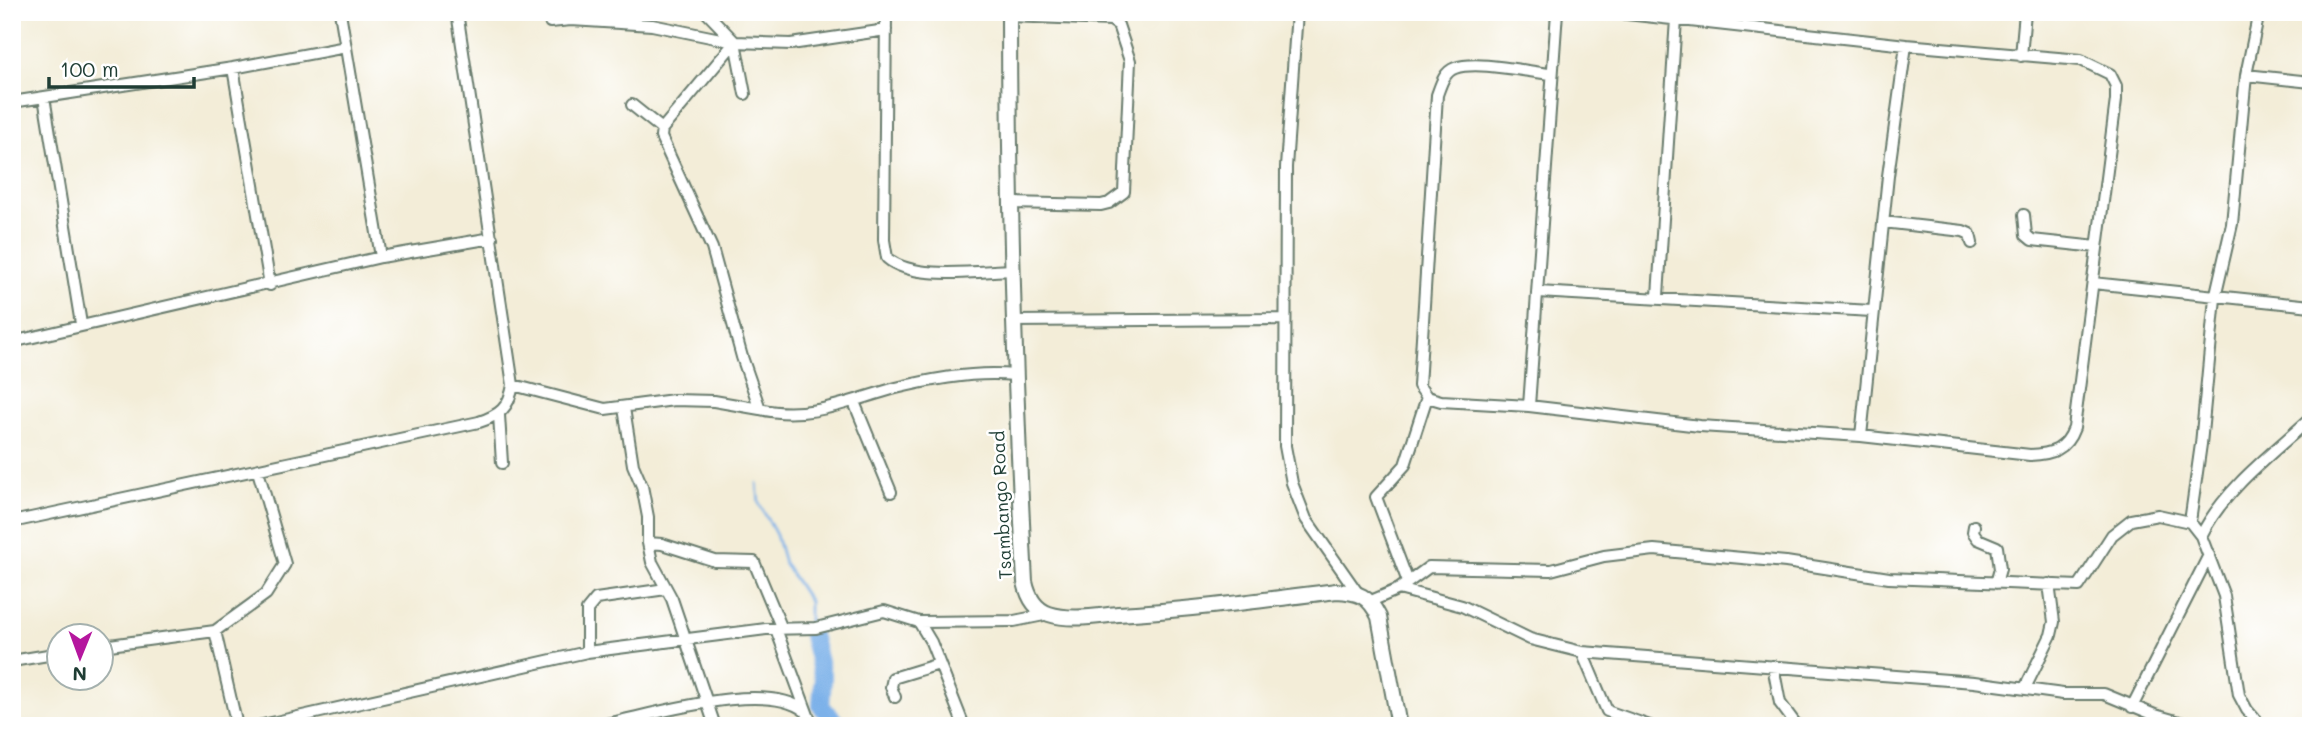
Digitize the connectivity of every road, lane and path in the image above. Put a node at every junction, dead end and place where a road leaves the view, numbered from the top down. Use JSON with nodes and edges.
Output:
{"nodes":[{"id":1,"x":340,"y":12,"type":"edge"},
{"id":2,"x":457,"y":12,"type":"edge"},
{"id":3,"x":706,"y":12,"type":"edge"},
{"id":4,"x":886,"y":12,"type":"edge"},
{"id":5,"x":1297,"y":12,"type":"edge"},
{"id":6,"x":1557,"y":12,"type":"edge"},
{"id":7,"x":1609,"y":12,"type":"edge"},
{"id":8,"x":2025,"y":12,"type":"edge"},
{"id":9,"x":2259,"y":12,"type":"edge"},
{"id":10,"x":1009,"y":14,"type":"edge"},
{"id":11,"x":1676,"y":19,"type":"junction"},
{"id":12,"x":550,"y":22,"type":"dead end"},
{"id":13,"x":886,"y":30,"type":"junction"},
{"id":14,"x":735,"y":42,"type":"junction"},
{"id":15,"x":1906,"y":45,"type":"junction"},
{"id":16,"x":346,"y":47,"type":"junction"},
{"id":17,"x":2021,"y":57,"type":"junction"},
{"id":18,"x":233,"y":68,"type":"junction"},
{"id":19,"x":1551,"y":74,"type":"junction"},
{"id":20,"x":2246,"y":75,"type":"junction"},
{"id":21,"x":2311,"y":82,"type":"edge"},
{"id":22,"x":745,"y":94,"type":"dead end"},
{"id":23,"x":44,"y":97,"type":"junction"},
{"id":24,"x":12,"y":102,"type":"edge"},
{"id":25,"x":632,"y":105,"type":"dead end"},
{"id":26,"x":662,"y":129,"type":"junction"},
{"id":27,"x":1009,"y":203,"type":"junction"},
{"id":28,"x":2024,"y":215,"type":"dead end"},
{"id":29,"x":1883,"y":222,"type":"junction"},
{"id":30,"x":492,"y":239,"type":"junction"},
{"id":31,"x":1972,"y":243,"type":"dead end"},
{"id":32,"x":2097,"y":247,"type":"junction"},
{"id":33,"x":380,"y":257,"type":"junction"},
{"id":34,"x":1011,"y":270,"type":"junction"},
{"id":35,"x":2093,"y":284,"type":"junction"},
{"id":36,"x":270,"y":285,"type":"junction"},
{"id":37,"x":1538,"y":292,"type":"junction"},
{"id":38,"x":1658,"y":296,"type":"junction"},
{"id":39,"x":2215,"y":298,"type":"junction"},
{"id":40,"x":2311,"y":306,"type":"edge"},
{"id":41,"x":1872,"y":311,"type":"junction"},
{"id":42,"x":1284,"y":319,"type":"junction"},
{"id":43,"x":1012,"y":321,"type":"junction"},
{"id":44,"x":80,"y":324,"type":"junction"},
{"id":45,"x":12,"y":342,"type":"edge"},
{"id":46,"x":1014,"y":374,"type":"junction"},
{"id":47,"x":513,"y":385,"type":"junction"},
{"id":48,"x":1427,"y":397,"type":"junction"},
{"id":49,"x":854,"y":402,"type":"junction"},
{"id":50,"x":1529,"y":405,"type":"junction"},
{"id":51,"x":624,"y":408,"type":"junction"},
{"id":52,"x":760,"y":409,"type":"junction"},
{"id":53,"x":499,"y":415,"type":"junction"},
{"id":54,"x":2311,"y":418,"type":"edge"},
{"id":55,"x":1861,"y":436,"type":"junction"},
{"id":56,"x":502,"y":463,"type":"dead end"},
{"id":57,"x":258,"y":471,"type":"junction"},
{"id":58,"x":891,"y":492,"type":"dead end"},
{"id":59,"x":12,"y":522,"type":"edge"},
{"id":60,"x":2190,"y":522,"type":"junction"},
{"id":61,"x":1974,"y":526,"type":"dead end"},
{"id":62,"x":2201,"y":537,"type":"junction"},
{"id":63,"x":648,"y":544,"type":"junction"},
{"id":64,"x":2209,"y":555,"type":"junction"},
{"id":65,"x":1408,"y":582,"type":"junction"},
{"id":66,"x":1996,"y":583,"type":"junction"},
{"id":67,"x":2049,"y":584,"type":"junction"},
{"id":68,"x":666,"y":589,"type":"junction"},
{"id":69,"x":1398,"y":589,"type":"junction"},
{"id":70,"x":1357,"y":592,"type":"junction"},
{"id":71,"x":1371,"y":601,"type":"junction"},
{"id":72,"x":1049,"y":614,"type":"junction"},
{"id":73,"x":919,"y":622,"type":"junction"},
{"id":74,"x":779,"y":629,"type":"junction"},
{"id":75,"x":215,"y":631,"type":"junction"},
{"id":76,"x":683,"y":639,"type":"junction"},
{"id":77,"x":116,"y":644,"type":"edge"},
{"id":78,"x":587,"y":652,"type":"junction"},
{"id":79,"x":1582,"y":652,"type":"junction"},
{"id":80,"x":46,"y":655,"type":"edge"},
{"id":81,"x":12,"y":661,"type":"edge"},
{"id":82,"x":939,"y":664,"type":"junction"},
{"id":83,"x":1773,"y":666,"type":"junction"},
{"id":84,"x":2025,"y":688,"type":"junction"},
{"id":85,"x":895,"y":697,"type":"dead end"},
{"id":86,"x":707,"y":703,"type":"junction"},
{"id":87,"x":2132,"y":707,"type":"junction"},
{"id":88,"x":805,"y":712,"type":"junction"},
{"id":89,"x":237,"y":726,"type":"edge"},
{"id":90,"x":258,"y":726,"type":"edge"},
{"id":91,"x":596,"y":726,"type":"edge"},
{"id":92,"x":715,"y":726,"type":"edge"},
{"id":93,"x":812,"y":726,"type":"edge"},
{"id":94,"x":964,"y":726,"type":"edge"},
{"id":95,"x":1399,"y":726,"type":"edge"},
{"id":96,"x":1650,"y":726,"type":"edge"},
{"id":97,"x":1797,"y":726,"type":"edge"},
{"id":98,"x":2194,"y":726,"type":"edge"},
{"id":99,"x":2261,"y":726,"type":"edge"}],
"edges":[{"from":1,"to":16,"type":"street"},
{"from":2,"to":30,"type":"street"},
{"from":3,"to":14,"type":"street"},
{"from":4,"to":13,"type":"street"},
{"from":5,"to":42,"type":"street"},
{"from":6,"to":19,"type":"street"},
{"from":7,"to":11,"type":"street"},
{"from":8,"to":17,"type":"street"},
{"from":9,"to":20,"type":"street"},
{"from":10,"to":27,"type":"street","name":"Tsambango Road"},
{"from":10,"to":27,"type":"street"},
{"from":11,"to":15,"type":"street"},
{"from":11,"to":38,"type":"street"},
{"from":12,"to":14,"type":"street"},
{"from":13,"to":14,"type":"street"},
{"from":13,"to":34,"type":"street"},
{"from":14,"to":22,"type":"street"},
{"from":14,"to":26,"type":"street"},
{"from":15,"to":17,"type":"street"},
{"from":15,"to":29,"type":"street"},
{"from":16,"to":18,"type":"street"},
{"from":16,"to":33,"type":"street"},
{"from":17,"to":32,"type":"street"},
{"from":18,"to":23,"type":"street"},
{"from":18,"to":36,"type":"street"},
{"from":19,"to":37,"type":"street"},
{"from":19,"to":48,"type":"street"},
{"from":20,"to":21,"type":"street"},
{"from":20,"to":39,"type":"street"},
{"from":23,"to":24,"type":"street"},
{"from":23,"to":44,"type":"street"},
{"from":25,"to":26,"type":"street"},
{"from":26,"to":52,"type":"street"},
{"from":27,"to":34,"type":"street","name":"Tsambango Road"},
{"from":28,"to":32,"type":"street"},
{"from":29,"to":31,"type":"street"},
{"from":29,"to":41,"type":"street"},
{"from":30,"to":33,"type":"street"},
{"from":30,"to":47,"type":"street"},
{"from":32,"to":35,"type":"street"},
{"from":33,"to":36,"type":"street"},
{"from":34,"to":43,"type":"street","name":"Tsambango Road"},
{"from":35,"to":39,"type":"street"},
{"from":35,"to":55,"type":"street"},
{"from":36,"to":44,"type":"street"},
{"from":37,"to":38,"type":"street"},
{"from":37,"to":50,"type":"street"},
{"from":38,"to":41,"type":"street"},
{"from":39,"to":40,"type":"street"},
{"from":39,"to":60,"type":"street"},
{"from":41,"to":55,"type":"street"},
{"from":42,"to":43,"type":"street"},
{"from":42,"to":70,"type":"street"},
{"from":43,"to":46,"type":"street","name":"Tsambango Road"},
{"from":44,"to":45,"type":"street"},
{"from":46,"to":49,"type":"street"},
{"from":46,"to":72,"type":"street","name":"Tsambango Road"},
{"from":47,"to":51,"type":"street"},
{"from":47,"to":53,"type":"street"},
{"from":48,"to":50,"type":"street"},
{"from":48,"to":65,"type":"street"},
{"from":49,"to":52,"type":"street"},
{"from":49,"to":58,"type":"street"},
{"from":50,"to":55,"type":"street"},
{"from":51,"to":52,"type":"street"},
{"from":51,"to":63,"type":"street"},
{"from":53,"to":56,"type":"street"},
{"from":53,"to":57,"type":"street"},
{"from":54,"to":62,"type":"street"},
{"from":57,"to":59,"type":"street"},
{"from":57,"to":75,"type":"street"},
{"from":60,"to":62,"type":"street"},
{"from":60,"to":67,"type":"street"},
{"from":61,"to":66,"type":"street"},
{"from":62,"to":64,"type":"street"},
{"from":63,"to":68,"type":"street"},
{"from":63,"to":74,"type":"street"},
{"from":64,"to":87,"type":"street"},
{"from":64,"to":99,"type":"street"},
{"from":65,"to":66,"type":"street"},
{"from":65,"to":69,"type":"street"},
{"from":66,"to":67,"type":"street"},
{"from":67,"to":84,"type":"street"},
{"from":68,"to":76,"type":"street"},
{"from":68,"to":78,"type":"street"},
{"from":69,"to":71,"type":"street"},
{"from":69,"to":79,"type":"street"},
{"from":70,"to":71,"type":"street"},
{"from":70,"to":72,"type":"street"},
{"from":71,"to":95,"type":"street"},
{"from":72,"to":73,"type":"street"},
{"from":73,"to":74,"type":"street"},
{"from":73,"to":82,"type":"street"},
{"from":74,"to":76,"type":"street"},
{"from":74,"to":88,"type":"street"},
{"from":75,"to":77,"type":"street"},
{"from":75,"to":89,"type":"street"},
{"from":76,"to":78,"type":"street"},
{"from":76,"to":86,"type":"street"},
{"from":78,"to":90,"type":"street"},
{"from":79,"to":83,"type":"street"},
{"from":79,"to":96,"type":"street"},
{"from":80,"to":81,"type":"street"},
{"from":82,"to":85,"type":"street"},
{"from":82,"to":94,"type":"street"},
{"from":83,"to":84,"type":"street"},
{"from":83,"to":97,"type":"street"},
{"from":84,"to":87,"type":"street"},
{"from":86,"to":88,"type":"street"},
{"from":86,"to":91,"type":"street"},
{"from":86,"to":92,"type":"street"},
{"from":87,"to":98,"type":"street"},
{"from":88,"to":93,"type":"street"}]}
